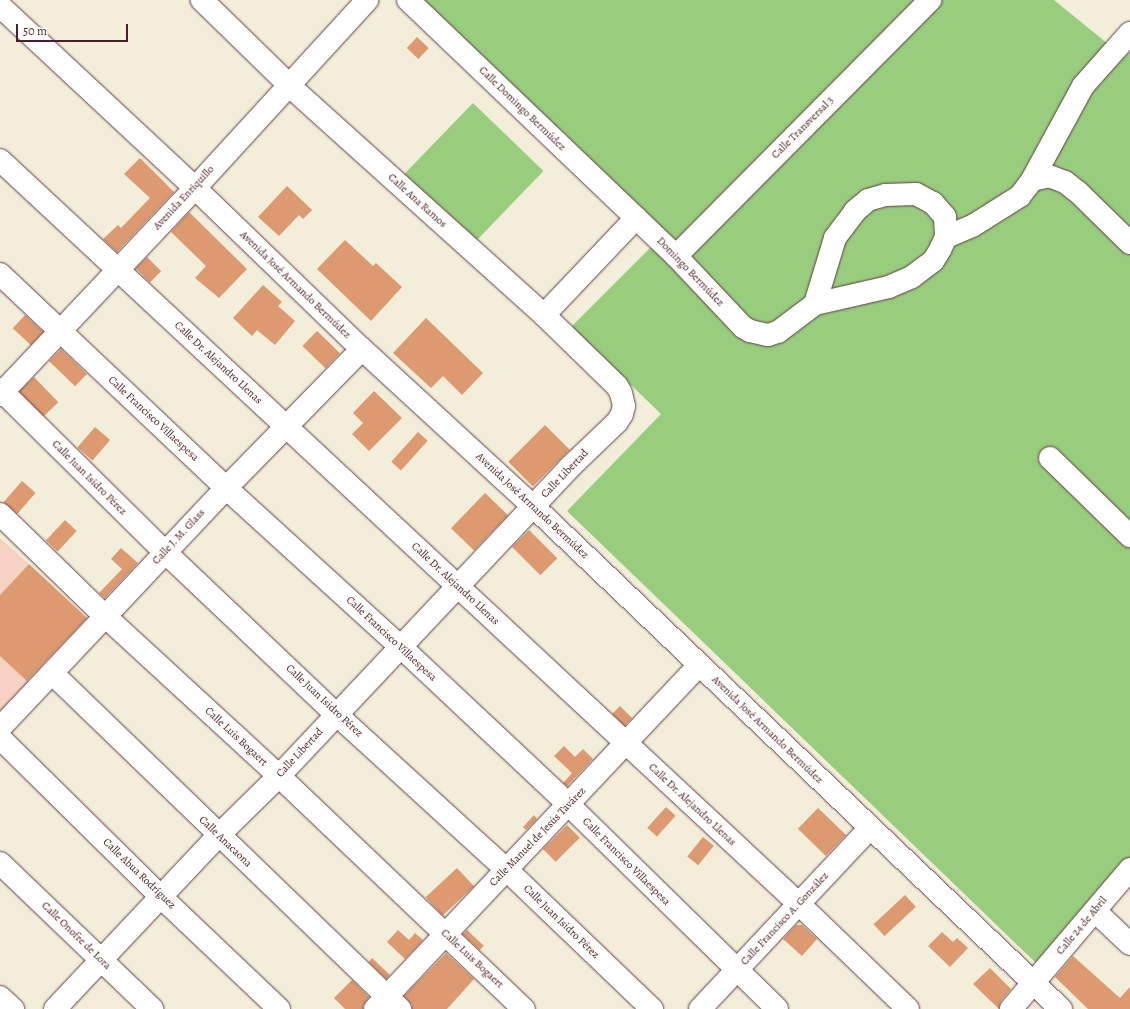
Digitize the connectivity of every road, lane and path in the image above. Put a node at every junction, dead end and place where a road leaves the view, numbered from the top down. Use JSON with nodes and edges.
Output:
{"nodes":[{"id":1,"x":202,"y":0,"type":"edge"},
{"id":2,"x":367,"y":0,"type":"edge"},
{"id":3,"x":408,"y":0,"type":"edge"},
{"id":4,"x":930,"y":0,"type":"edge"},
{"id":5,"x":0,"y":6,"type":"edge"},
{"id":6,"x":1130,"y":33,"type":"edge"},
{"id":7,"x":289,"y":85,"type":"junction"},
{"id":8,"x":0,"y":160,"type":"edge"},
{"id":9,"x":1032,"y":180,"type":"junction"},
{"id":10,"x":195,"y":188,"type":"junction"},
{"id":11,"x":636,"y":218,"type":"junction"},
{"id":12,"x":946,"y":237,"type":"junction"},
{"id":13,"x":1130,"y":243,"type":"edge"},
{"id":14,"x":676,"y":256,"type":"junction"},
{"id":15,"x":117,"y":270,"type":"junction"},
{"id":16,"x":0,"y":274,"type":"edge"},
{"id":17,"x":815,"y":304,"type":"junction"},
{"id":18,"x":544,"y":316,"type":"junction"},
{"id":19,"x":60,"y":331,"type":"junction"},
{"id":20,"x":362,"y":349,"type":"junction"},
{"id":21,"x":1,"y":392,"type":"edge"},
{"id":22,"x":624,"y":406,"type":"joint"},
{"id":23,"x":286,"y":427,"type":"junction"},
{"id":24,"x":1050,"y":458,"type":"dead end"},
{"id":25,"x":226,"y":488,"type":"junction"},
{"id":26,"x":534,"y":507,"type":"junction"},
{"id":27,"x":0,"y":514,"type":"edge"},
{"id":28,"x":1130,"y":536,"type":"edge"},
{"id":29,"x":165,"y":552,"type":"junction"},
{"id":30,"x":457,"y":586,"type":"junction"},
{"id":31,"x":105,"y":616,"type":"junction"},
{"id":32,"x":401,"y":647,"type":"junction"},
{"id":33,"x":699,"y":665,"type":"junction"},
{"id":34,"x":52,"y":673,"type":"junction"},
{"id":35,"x":336,"y":714,"type":"junction"},
{"id":36,"x":0,"y":728,"type":"edge"},
{"id":37,"x":0,"y":738,"type":"edge"},
{"id":38,"x":626,"y":743,"type":"junction"},
{"id":39,"x":279,"y":776,"type":"junction"},
{"id":40,"x":569,"y":805,"type":"junction"},
{"id":41,"x":870,"y":828,"type":"junction"},
{"id":42,"x":219,"y":835,"type":"junction"},
{"id":43,"x":0,"y":863,"type":"edge"},
{"id":44,"x":1130,"y":869,"type":"edge"},
{"id":45,"x":507,"y":870,"type":"junction"},
{"id":46,"x":160,"y":896,"type":"junction"},
{"id":47,"x":799,"y":904,"type":"junction"},
{"id":48,"x":1095,"y":911,"type":"junction"},
{"id":49,"x":445,"y":935,"type":"junction"},
{"id":50,"x":1130,"y":944,"type":"edge"},
{"id":51,"x":100,"y":959,"type":"junction"},
{"id":52,"x":736,"y":970,"type":"junction"},
{"id":53,"x":1033,"y":983,"type":"junction"},
{"id":54,"x":0,"y":997,"type":"edge"},
{"id":55,"x":388,"y":1005,"type":"edge"},
{"id":56,"x":13,"y":1009,"type":"edge"},
{"id":57,"x":55,"y":1009,"type":"edge"},
{"id":58,"x":152,"y":1009,"type":"edge"},
{"id":59,"x":279,"y":1009,"type":"edge"},
{"id":60,"x":524,"y":1009,"type":"edge"},
{"id":61,"x":652,"y":1009,"type":"edge"},
{"id":62,"x":700,"y":1009,"type":"edge"},
{"id":63,"x":778,"y":1009,"type":"edge"},
{"id":64,"x":908,"y":1009,"type":"edge"},
{"id":65,"x":1011,"y":1009,"type":"edge"},
{"id":66,"x":1061,"y":1009,"type":"edge"}],
"edges":[{"from":1,"to":7,"type":"street","name":"Calle Ana Ramos"},
{"from":2,"to":7,"type":"street","name":"Avenida Enriquillo"},
{"from":3,"to":11,"type":"street","name":"Calle Domingo Bermúdez"},
{"from":4,"to":14,"type":"street","name":"Calle Transversal 3"},
{"from":5,"to":10,"type":"street","name":"Avenida José Armando Bermúdez"},
{"from":6,"to":9,"type":"street"},
{"from":7,"to":10,"type":"street","name":"Avenida Enriquillo"},
{"from":7,"to":18,"type":"street","name":"Calle Ana Ramos"},
{"from":8,"to":15,"type":"street","name":"Calle Dr. Alejandro Llenas"},
{"from":9,"to":12,"type":"street"},
{"from":9,"to":13,"type":"street"},
{"from":10,"to":15,"type":"street","name":"Avenida Enriquillo"},
{"from":10,"to":20,"type":"street","name":"Avenida José Armando Bermúdez"},
{"from":11,"to":14,"type":"street","name":"Domingo Bermúdez"},
{"from":11,"to":18,"type":"street"},
{"from":12,"to":17,"type":"street"},
{"from":12,"to":17,"type":"street"},
{"from":14,"to":17,"type":"street","name":"Domingo Bermúdez"},
{"from":15,"to":19,"type":"street","name":"Avenida Enriquillo"},
{"from":15,"to":23,"type":"street","name":"Calle Dr. Alejandro Llenas"},
{"from":16,"to":19,"type":"street","name":"Calle Francisco Villaespesa"},
{"from":18,"to":22,"type":"street","name":"Calle Ana Ramos"},
{"from":19,"to":21,"type":"street","name":"Avenida Enriquillo"},
{"from":19,"to":25,"type":"street","name":"Calle Francisco Villaespesa"},
{"from":20,"to":23,"type":"street","name":"Calle J. M. Glass"},
{"from":20,"to":26,"type":"street","name":"Avenida José Armando Bermúdez"},
{"from":21,"to":29,"type":"street","name":"Calle Juan Isidro Pérez"},
{"from":22,"to":26,"type":"street","name":"Calle Libertad"},
{"from":23,"to":25,"type":"street","name":"Calle J. M. Glass"},
{"from":23,"to":30,"type":"street","name":"Calle Dr. Alejandro Llenas"},
{"from":24,"to":28,"type":"street"},
{"from":25,"to":29,"type":"street","name":"Calle J. M. Glass"},
{"from":25,"to":32,"type":"street","name":"Calle Francisco Villaespesa"},
{"from":26,"to":30,"type":"street","name":"Calle Libertad"},
{"from":26,"to":33,"type":"street","name":"Avenida José Armando Bermúdez"},
{"from":27,"to":31,"type":"street","name":"Calle Luis Bogaert"},
{"from":29,"to":31,"type":"street","name":"Calle J. M. Glass"},
{"from":29,"to":35,"type":"street","name":"Calle Juan Isidro Pérez"},
{"from":30,"to":32,"type":"street","name":"Calle Libertad"},
{"from":30,"to":38,"type":"street","name":"Calle Dr. Alejandro Llenas"},
{"from":31,"to":34,"type":"street","name":"Calle J. M. Glass"},
{"from":31,"to":39,"type":"street","name":"Calle Luis Bogaert"},
{"from":32,"to":35,"type":"street","name":"Calle Libertad"},
{"from":32,"to":40,"type":"street","name":"Calle Francisco Villaespesa"},
{"from":33,"to":38,"type":"street","name":"Calle Manuel de Jesús Tavárez"},
{"from":33,"to":41,"type":"street","name":"Avenida José Armando Bermúdez"},
{"from":34,"to":36,"type":"street","name":"Calle J. M. Glass"},
{"from":34,"to":42,"type":"street","name":"Calle Anacaona"},
{"from":35,"to":39,"type":"street","name":"Calle Libertad"},
{"from":35,"to":45,"type":"street","name":"Calle Juan Isidro Pérez"},
{"from":37,"to":46,"type":"street","name":"Calle Abua Rodríguez"},
{"from":38,"to":40,"type":"street","name":"Calle Manuel de Jesús Tavárez"},
{"from":38,"to":47,"type":"street","name":"Calle Dr. Alejandro Llenas"},
{"from":39,"to":42,"type":"street","name":"Calle Libertad"},
{"from":39,"to":49,"type":"street","name":"Calle Luis Bogaert"},
{"from":40,"to":45,"type":"street","name":"Calle Manuel de Jesús Tavárez"},
{"from":40,"to":52,"type":"street","name":"Calle Francisco Villaespesa"},
{"from":41,"to":47,"type":"street","name":"Calle Francisco A. González"},
{"from":41,"to":53,"type":"street","name":"Avenida José Armando Bermúdez"},
{"from":42,"to":46,"type":"street","name":"Calle Libertad"},
{"from":42,"to":55,"type":"street","name":"Calle Anacaona"},
{"from":43,"to":51,"type":"street","name":"Calle Onofre de Lora"},
{"from":44,"to":48,"type":"street","name":"Calle 24 de Abril"},
{"from":45,"to":49,"type":"street","name":"Calle Manuel de Jesús Tavárez"},
{"from":45,"to":61,"type":"street","name":"Calle Juan Isidro Pérez"},
{"from":46,"to":51,"type":"street","name":"Calle Libertad"},
{"from":46,"to":59,"type":"street","name":"Calle Abua Rodríguez"},
{"from":47,"to":52,"type":"street","name":"Calle Francisco A. González"},
{"from":47,"to":64,"type":"street","name":"Calle Dr. Alejandro Llenas"},
{"from":48,"to":50,"type":"street"},
{"from":48,"to":53,"type":"street","name":"Calle 24 de Abril"},
{"from":49,"to":55,"type":"street","name":"Calle Manuel de Jesús Tavárez"},
{"from":49,"to":60,"type":"street","name":"Calle Luis Bogaert"},
{"from":51,"to":57,"type":"street","name":"Calle Libertad"},
{"from":51,"to":58,"type":"street","name":"Calle Onofre de Lora"},
{"from":52,"to":62,"type":"street","name":"Calle Francisco A. González"},
{"from":52,"to":63,"type":"street","name":"Calle Francisco Villaespesa"},
{"from":53,"to":65,"type":"street","name":"Calle 24 de Abril"},
{"from":53,"to":66,"type":"street","name":"Avenida José Armando Bermúdez"},
{"from":54,"to":56,"type":"street"}]}
